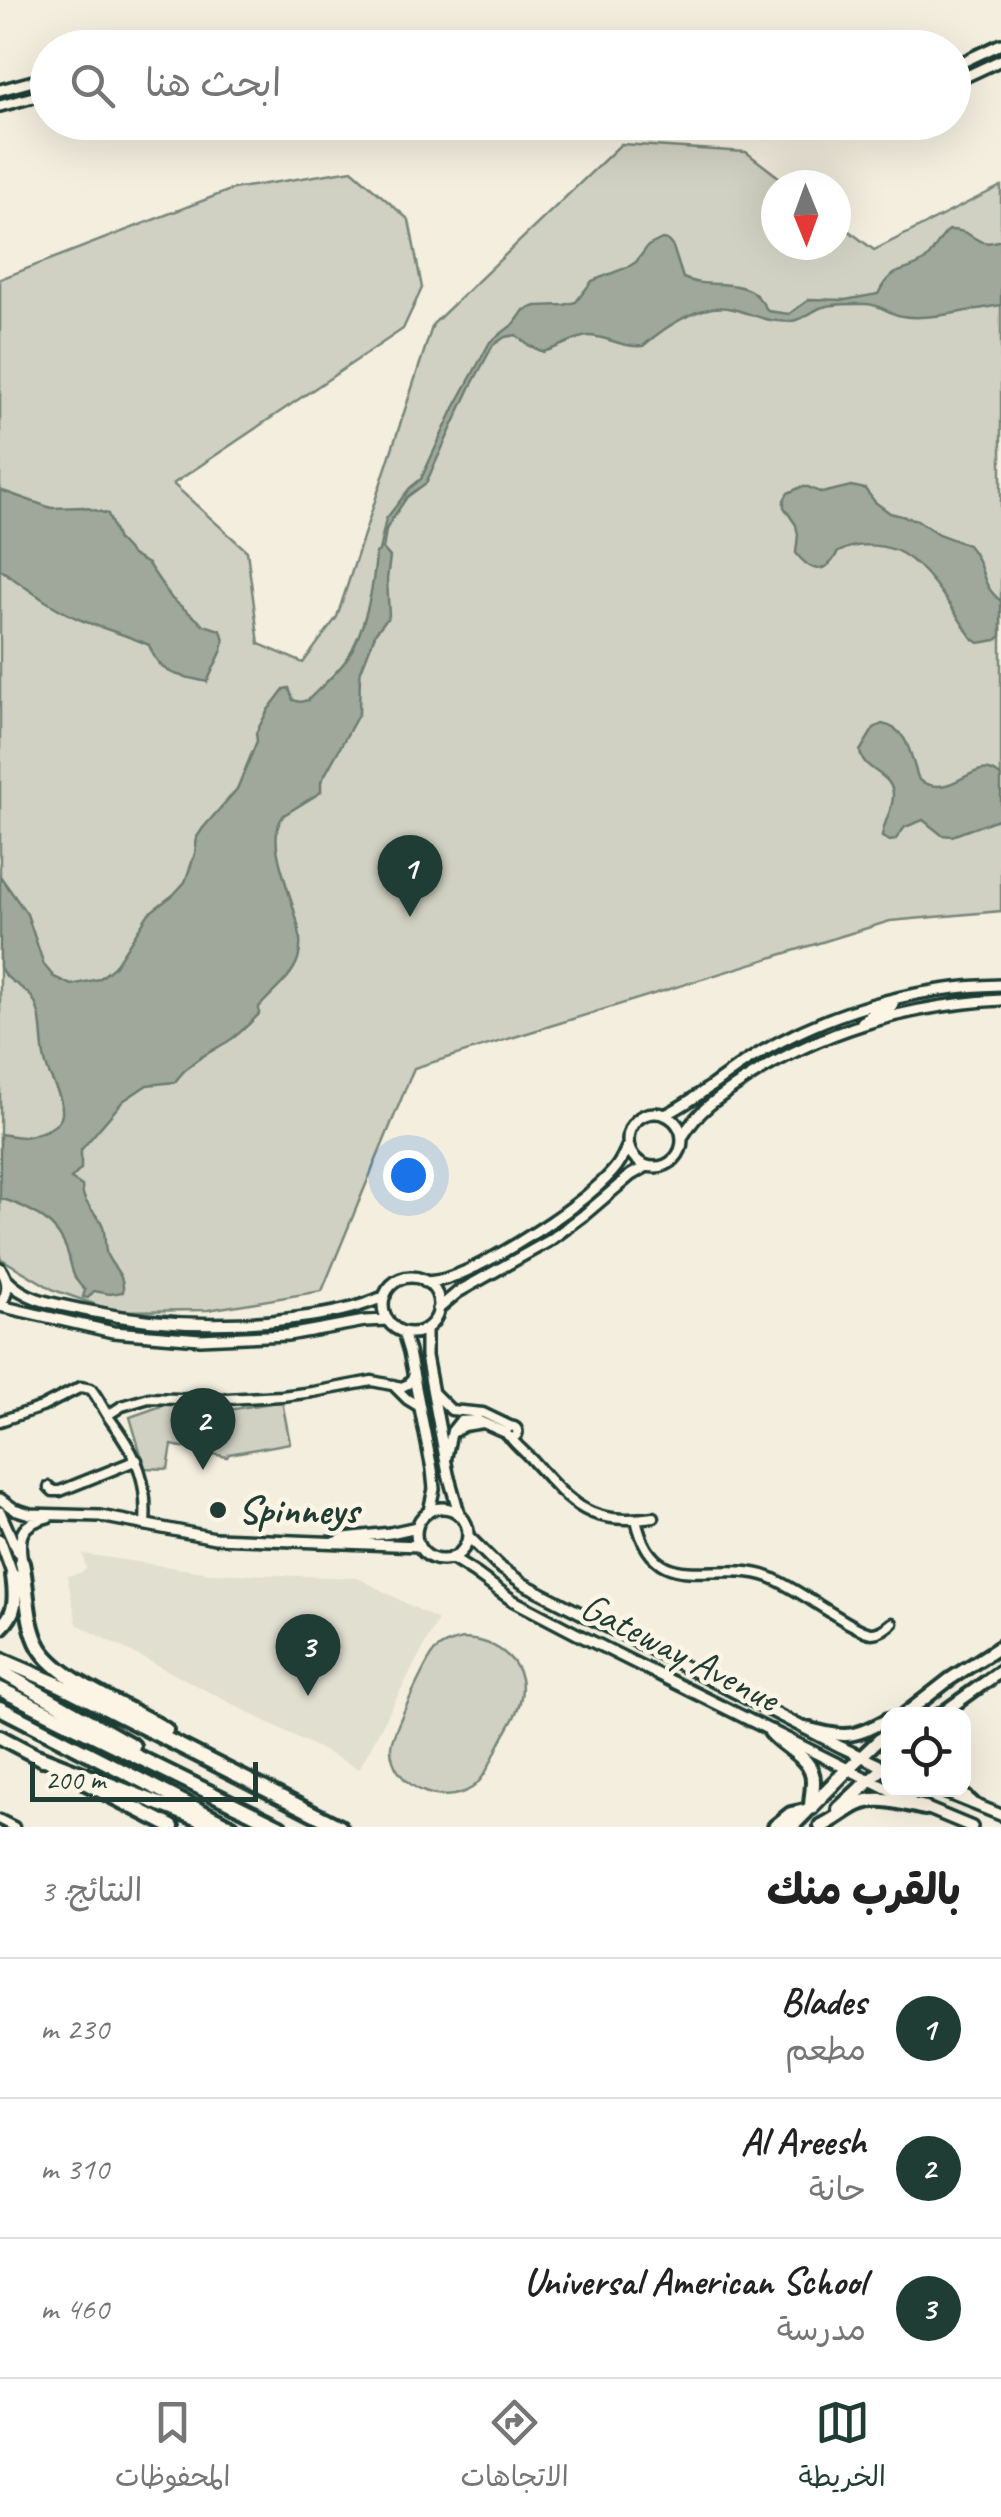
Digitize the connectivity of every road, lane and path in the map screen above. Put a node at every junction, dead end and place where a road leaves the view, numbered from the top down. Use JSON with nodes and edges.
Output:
{"nodes":[{"id":1,"x":1001,"y":44,"type":"edge"},
{"id":2,"x":971,"y":58,"type":"edge"},
{"id":3,"x":1001,"y":60,"type":"edge"},
{"id":4,"x":971,"y":74,"type":"edge"},
{"id":5,"x":30,"y":82,"type":"edge"},
{"id":6,"x":0,"y":90,"type":"edge"},
{"id":7,"x":30,"y":98,"type":"edge"},
{"id":8,"x":0,"y":106,"type":"edge"},
{"id":9,"x":1001,"y":984,"type":"edge"},
{"id":10,"x":894,"y":998,"type":"junction"},
{"id":11,"x":1001,"y":1000,"type":"edge"},
{"id":12,"x":860,"y":1024,"type":"junction"},
{"id":13,"x":665,"y":1115,"type":"junction"},
{"id":14,"x":682,"y":1136,"type":"junction"},
{"id":15,"x":628,"y":1145,"type":"junction"},
{"id":16,"x":646,"y":1166,"type":"junction"},
{"id":17,"x":0,"y":1268,"type":"edge"},
{"id":18,"x":7,"y":1280,"type":"junction"},
{"id":19,"x":425,"y":1282,"type":"junction"},
{"id":20,"x":385,"y":1296,"type":"junction"},
{"id":21,"x":0,"y":1306,"type":"edge"},
{"id":22,"x":438,"y":1309,"type":"junction"},
{"id":23,"x":388,"y":1320,"type":"junction"},
{"id":24,"x":426,"y":1329,"type":"junction"},
{"id":25,"x":403,"y":1332,"type":"junction"},
{"id":26,"x":414,"y":1377,"type":"junction"},
{"id":27,"x":393,"y":1385,"type":"junction"},
{"id":28,"x":433,"y":1392,"type":"junction"},
{"id":29,"x":131,"y":1403,"type":"junction"},
{"id":30,"x":420,"y":1408,"type":"junction"},
{"id":31,"x":108,"y":1415,"type":"junction"},
{"id":32,"x":0,"y":1420,"type":"edge"},
{"id":33,"x":116,"y":1427,"type":"junction"},
{"id":34,"x":511,"y":1432,"type":"junction"},
{"id":35,"x":446,"y":1459,"type":"junction"},
{"id":36,"x":137,"y":1460,"type":"junction"},
{"id":37,"x":49,"y":1487,"type":"dead end"},
{"id":38,"x":0,"y":1499,"type":"edge"},
{"id":39,"x":429,"y":1511,"type":"junction"},
{"id":40,"x":0,"y":1512,"type":"edge"},
{"id":41,"x":458,"y":1513,"type":"junction"},
{"id":42,"x":57,"y":1515,"type":"junction"},
{"id":43,"x":654,"y":1516,"type":"dead end"},
{"id":44,"x":636,"y":1519,"type":"junction"},
{"id":45,"x":142,"y":1524,"type":"junction"},
{"id":46,"x":417,"y":1527,"type":"junction"},
{"id":47,"x":468,"y":1536,"type":"junction"},
{"id":48,"x":0,"y":1540,"type":"edge"},
{"id":49,"x":337,"y":1542,"type":"junction"},
{"id":50,"x":419,"y":1546,"type":"junction"},
{"id":51,"x":451,"y":1558,"type":"junction"},
{"id":52,"x":0,"y":1563,"type":"edge"},
{"id":53,"x":22,"y":1563,"type":"junction"},
{"id":54,"x":13,"y":1576,"type":"junction"},
{"id":55,"x":892,"y":1623,"type":"dead end"},
{"id":56,"x":0,"y":1628,"type":"edge"},
{"id":57,"x":1001,"y":1646,"type":"edge"},
{"id":58,"x":0,"y":1659,"type":"edge"},
{"id":59,"x":0,"y":1670,"type":"edge"},
{"id":60,"x":1001,"y":1671,"type":"edge"},
{"id":61,"x":0,"y":1689,"type":"edge"},
{"id":62,"x":913,"y":1707,"type":"edge"},
{"id":63,"x":951,"y":1707,"type":"edge"},
{"id":64,"x":0,"y":1708,"type":"edge"},
{"id":65,"x":881,"y":1724,"type":"edge"},
{"id":66,"x":806,"y":1728,"type":"junction"},
{"id":67,"x":771,"y":1732,"type":"junction"},
{"id":68,"x":0,"y":1737,"type":"edge"},
{"id":69,"x":881,"y":1738,"type":"edge"},
{"id":70,"x":36,"y":1756,"type":"junction"},
{"id":71,"x":862,"y":1757,"type":"junction"},
{"id":72,"x":218,"y":1764,"type":"junction"},
{"id":73,"x":881,"y":1764,"type":"edge"},
{"id":74,"x":848,"y":1769,"type":"junction"},
{"id":75,"x":881,"y":1771,"type":"edge"},
{"id":76,"x":870,"y":1780,"type":"junction"},
{"id":77,"x":217,"y":1796,"type":"junction"},
{"id":78,"x":957,"y":1797,"type":"edge"},
{"id":79,"x":966,"y":1797,"type":"edge"},
{"id":80,"x":973,"y":1803,"type":"junction"},
{"id":81,"x":925,"y":1808,"type":"junction"},
{"id":82,"x":809,"y":1810,"type":"junction"},
{"id":83,"x":1001,"y":1815,"type":"edge"},
{"id":84,"x":0,"y":1820,"type":"edge"},
{"id":85,"x":820,"y":1826,"type":"edge"},
{"id":86,"x":14,"y":1827,"type":"edge"},
{"id":87,"x":172,"y":1827,"type":"edge"},
{"id":88,"x":218,"y":1827,"type":"edge"},
{"id":89,"x":232,"y":1827,"type":"edge"},
{"id":90,"x":280,"y":1827,"type":"edge"},
{"id":91,"x":340,"y":1827,"type":"edge"},
{"id":92,"x":776,"y":1827,"type":"edge"},
{"id":93,"x":790,"y":1827,"type":"edge"},
{"id":94,"x":972,"y":1827,"type":"edge"}],
"edges":[{"from":1,"to":2,"type":"street"},
{"from":3,"to":4,"type":"street"},
{"from":5,"to":6,"type":"street"},
{"from":7,"to":8,"type":"street"},
{"from":9,"to":10,"type":"street"},
{"from":10,"to":12,"type":"street"},
{"from":10,"to":13,"type":"street"},
{"from":11,"to":12,"type":"street"},
{"from":12,"to":14,"type":"street"},
{"from":13,"to":14,"type":"street"},
{"from":13,"to":15,"type":"street"},
{"from":14,"to":16,"type":"street"},
{"from":15,"to":16,"type":"street"},
{"from":15,"to":19,"type":"street"},
{"from":16,"to":22,"type":"street"},
{"from":17,"to":18,"type":"street"},
{"from":18,"to":20,"type":"street"},
{"from":18,"to":21,"type":"street"},
{"from":19,"to":20,"type":"street"},
{"from":19,"to":22,"type":"street"},
{"from":20,"to":23,"type":"street"},
{"from":21,"to":23,"type":"street"},
{"from":22,"to":24,"type":"street"},
{"from":23,"to":25,"type":"street"},
{"from":24,"to":25,"type":"street"},
{"from":24,"to":28,"type":"street"},
{"from":25,"to":26,"type":"street"},
{"from":26,"to":27,"type":"street"},
{"from":26,"to":30,"type":"street"},
{"from":27,"to":29,"type":"street"},
{"from":27,"to":30,"type":"street"},
{"from":28,"to":34,"type":"street"},
{"from":28,"to":35,"type":"street"},
{"from":29,"to":31,"type":"street"},
{"from":29,"to":33,"type":"street"},
{"from":30,"to":39,"type":"street"},
{"from":31,"to":32,"type":"street"},
{"from":31,"to":33,"type":"street"},
{"from":33,"to":36,"type":"street"},
{"from":34,"to":35,"type":"street"},
{"from":34,"to":44,"type":"street"},
{"from":35,"to":41,"type":"street"},
{"from":36,"to":37,"type":"street"},
{"from":36,"to":45,"type":"street"},
{"from":38,"to":42,"type":"street"},
{"from":39,"to":41,"type":"street"},
{"from":39,"to":46,"type":"street"},
{"from":40,"to":53,"type":"street"},
{"from":41,"to":47,"type":"street"},
{"from":42,"to":45,"type":"street"},
{"from":42,"to":53,"type":"street"},
{"from":43,"to":44,"type":"street"},
{"from":44,"to":55,"type":"street"},
{"from":45,"to":49,"type":"street"},
{"from":46,"to":49,"type":"street"},
{"from":46,"to":50,"type":"street"},
{"from":47,"to":51,"type":"street"},
{"from":47,"to":66,"type":"street","name":"Gateway Avenue"},
{"from":48,"to":54,"type":"street"},
{"from":49,"to":50,"type":"street"},
{"from":50,"to":51,"type":"street"},
{"from":51,"to":67,"type":"street","name":"Gateway Avenue"},
{"from":52,"to":54,"type":"street"},
{"from":53,"to":72,"type":"highway"},
{"from":54,"to":56,"type":"highway"},
{"from":57,"to":62,"type":"main road"},
{"from":58,"to":72,"type":"highway"},
{"from":59,"to":77,"type":"highway"},
{"from":60,"to":63,"type":"main road"},
{"from":61,"to":77,"type":"highway"},
{"from":64,"to":89,"type":"highway"},
{"from":65,"to":66,"type":"main road"},
{"from":66,"to":71,"type":"street","name":"Gateway Avenue"},
{"from":67,"to":74,"type":"street","name":"Gateway Avenue"},
{"from":67,"to":82,"type":"highway"},
{"from":68,"to":70,"type":"highway"},
{"from":69,"to":71,"type":"main road"},
{"from":70,"to":87,"type":"highway"},
{"from":70,"to":88,"type":"highway"},
{"from":71,"to":73,"type":"street","name":"Gateway Avenue"},
{"from":71,"to":74,"type":"main road"},
{"from":72,"to":91,"type":"highway"},
{"from":74,"to":76,"type":"street","name":"Gateway Avenue"},
{"from":74,"to":82,"type":"highway"},
{"from":75,"to":76,"type":"main road"},
{"from":76,"to":81,"type":"street","name":"Gateway Avenue"},
{"from":76,"to":85,"type":"highway"},
{"from":77,"to":90,"type":"highway"},
{"from":78,"to":80,"type":"street"},
{"from":79,"to":80,"type":"main road"},
{"from":80,"to":83,"type":"street"},
{"from":81,"to":85,"type":"highway"},
{"from":81,"to":94,"type":"street","name":"Gateway Avenue"},
{"from":82,"to":92,"type":"highway"},
{"from":82,"to":93,"type":"highway"},
{"from":84,"to":86,"type":"street"}]}
